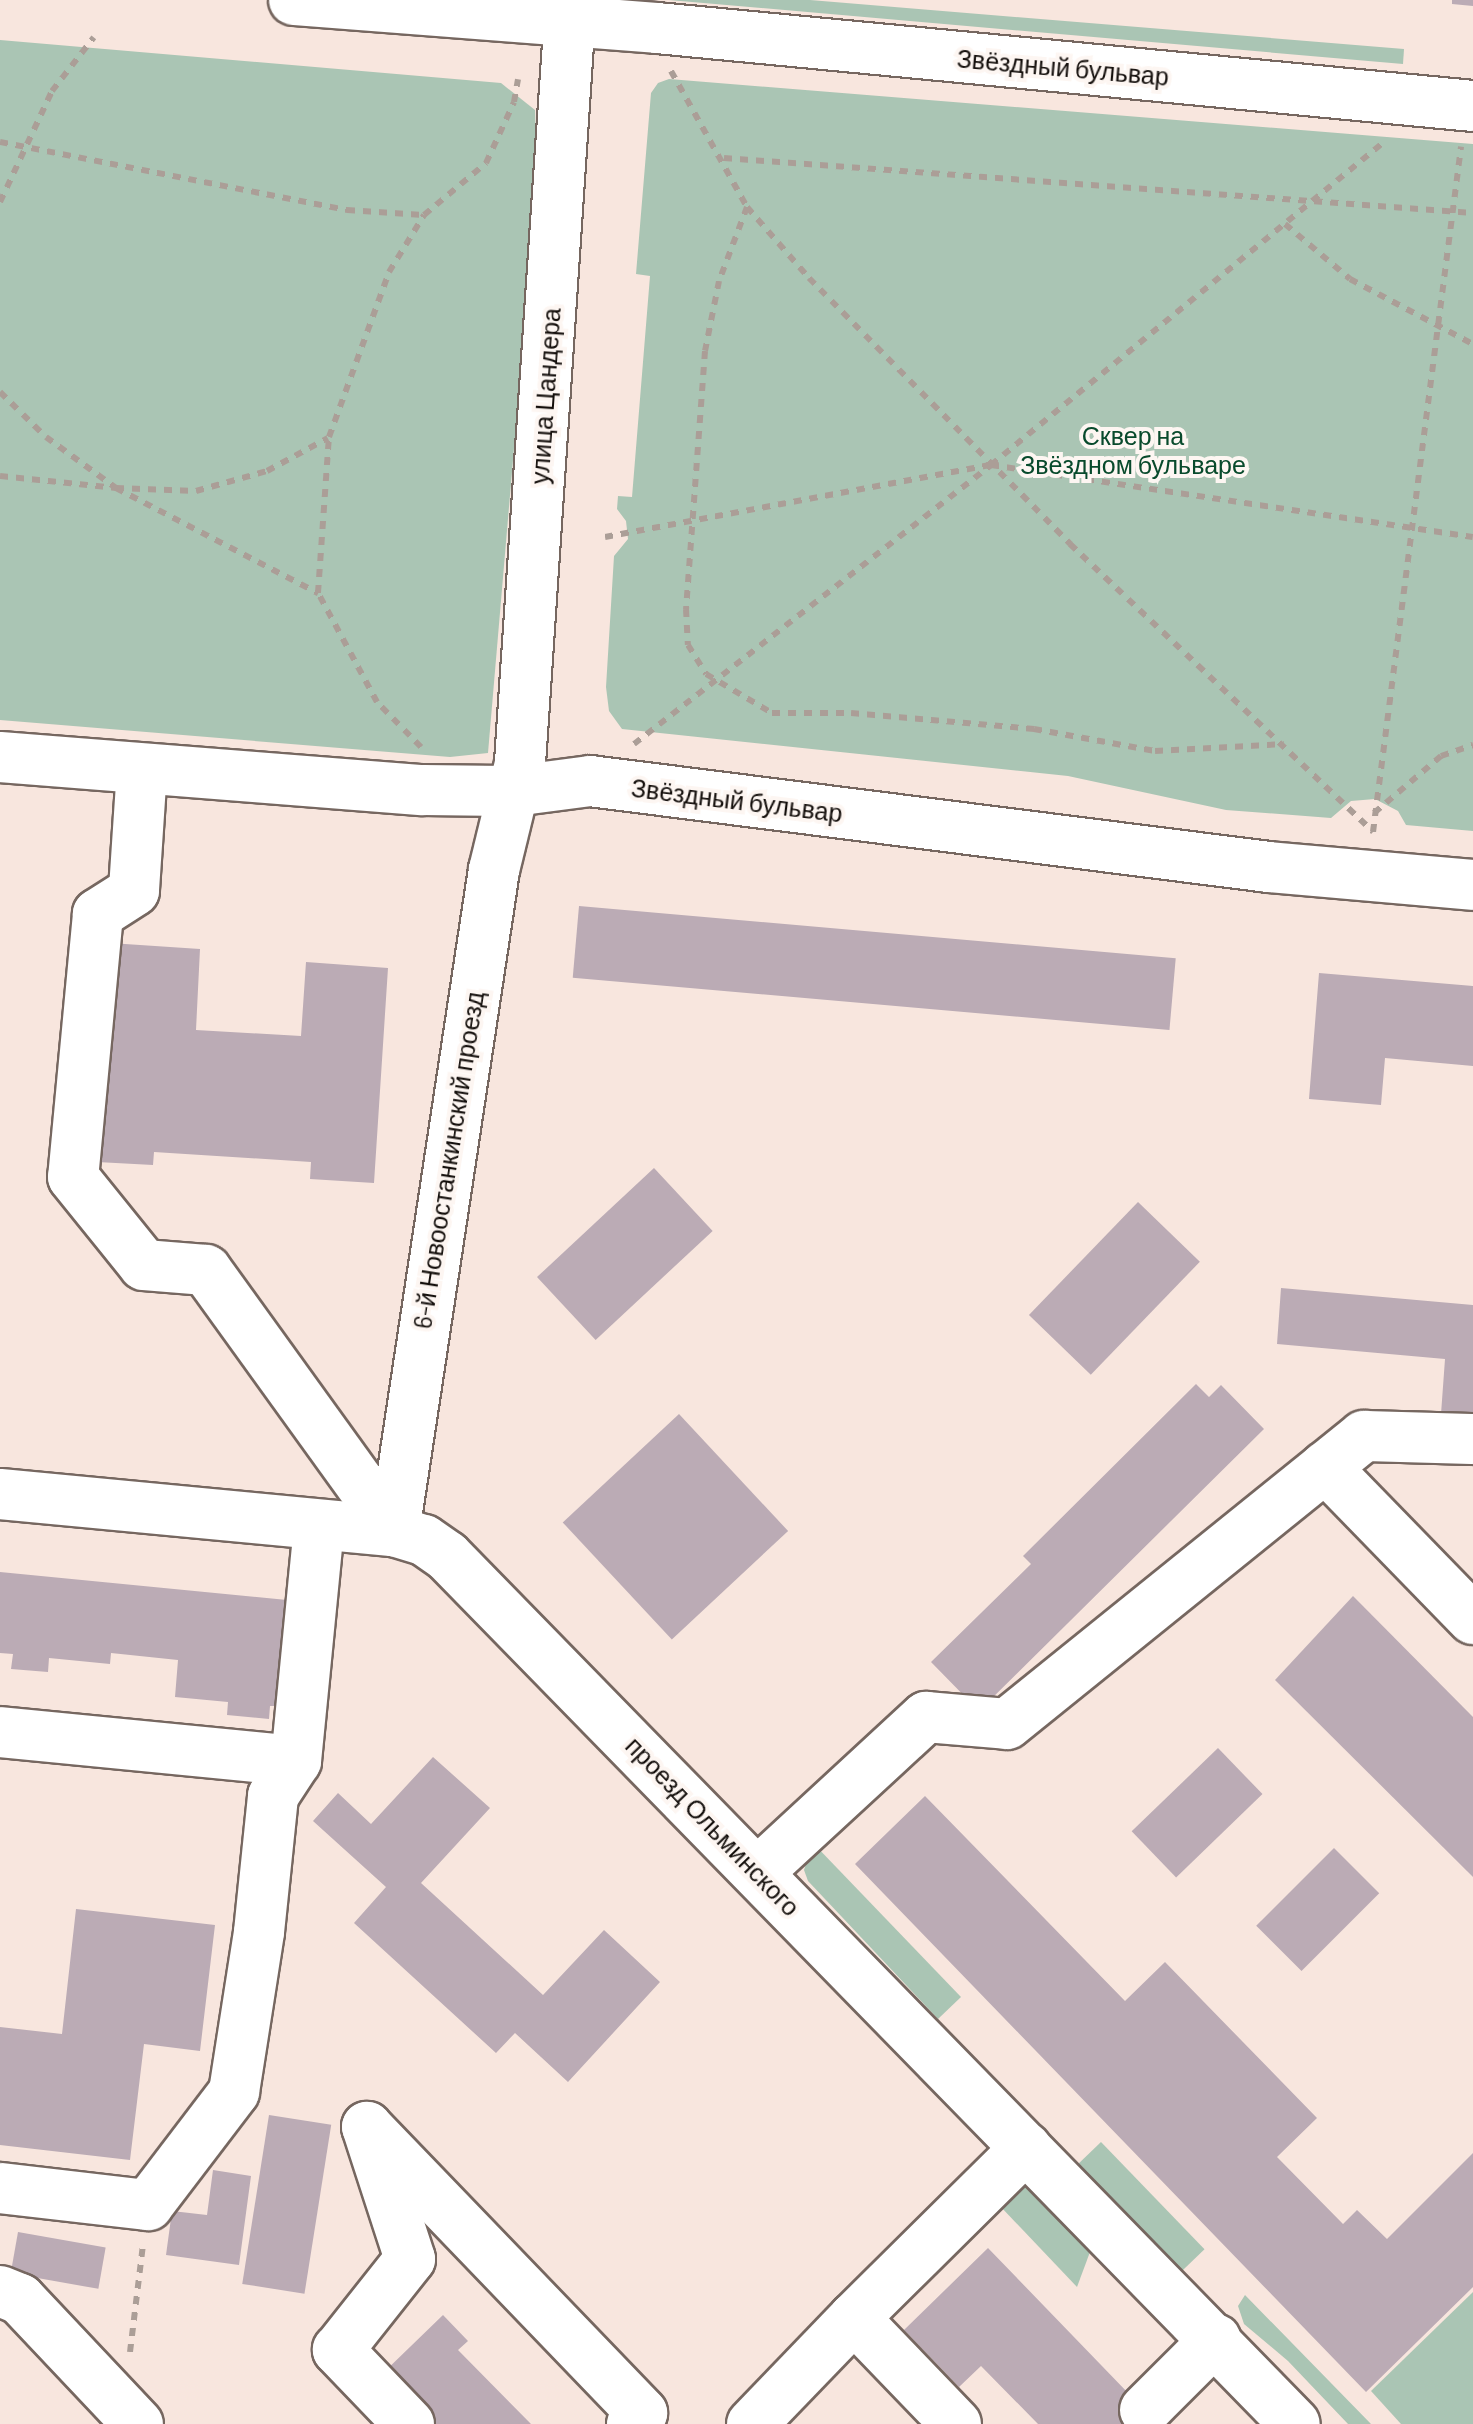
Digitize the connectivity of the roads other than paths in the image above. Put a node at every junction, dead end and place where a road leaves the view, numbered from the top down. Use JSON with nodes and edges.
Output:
{"nodes":[{"id":1,"x":294,"y":0,"type":"edge"},
{"id":2,"x":571,"y":11,"type":"edge"},
{"id":3,"x":1467,"y":124,"type":"edge"},
{"id":4,"x":0,"y":757,"type":"edge"},
{"id":5,"x":142,"y":769,"type":"junction"},
{"id":6,"x":514,"y":791,"type":"junction"},
{"id":7,"x":1473,"y":886,"type":"edge"},
{"id":8,"x":1473,"y":1439,"type":"edge"},
{"id":9,"x":1325,"y":1467,"type":"junction"},
{"id":10,"x":0,"y":1494,"type":"edge"},
{"id":11,"x":319,"y":1525,"type":"junction"},
{"id":12,"x":394,"y":1531,"type":"junction"},
{"id":13,"x":1473,"y":1620,"type":"edge"},
{"id":14,"x":0,"y":1732,"type":"edge"},
{"id":15,"x":296,"y":1761,"type":"junction"},
{"id":16,"x":758,"y":1872,"type":"junction"},
{"id":17,"x":1026,"y":2148,"type":"junction"},
{"id":18,"x":0,"y":2188,"type":"edge"},
{"id":19,"x":0,"y":2292,"type":"edge"},
{"id":20,"x":854,"y":2318,"type":"junction"},
{"id":21,"x":1216,"y":2338,"type":"junction"},
{"id":22,"x":1144,"y":2410,"type":"dead end"},
{"id":23,"x":130,"y":2416,"type":"edge"},
{"id":24,"x":409,"y":2424,"type":"edge"},
{"id":25,"x":632,"y":2424,"type":"edge"},
{"id":26,"x":752,"y":2424,"type":"edge"},
{"id":27,"x":956,"y":2424,"type":"edge"},
{"id":28,"x":1296,"y":2424,"type":"edge"}],
"edges":[{"from":1,"to":2,"type":"street","name":"Звёздный бульвар"},
{"from":2,"to":3,"type":"street","name":"Звёздный бульвар"},
{"from":2,"to":6,"type":"street","name":"улица Цандера"},
{"from":4,"to":5,"type":"street","name":"Звёздный бульвар"},
{"from":5,"to":6,"type":"street","name":"Звёздный бульвар"},
{"from":5,"to":12,"type":"street"},
{"from":6,"to":7,"type":"street","name":"Звёздный бульвар"},
{"from":6,"to":12,"type":"street","name":"6-й Новоостанкинский проезд"},
{"from":8,"to":9,"type":"street"},
{"from":9,"to":13,"type":"street"},
{"from":9,"to":16,"type":"street"},
{"from":10,"to":11,"type":"street","name":"проезд Ольминского"},
{"from":11,"to":12,"type":"street","name":"проезд Ольминского"},
{"from":11,"to":15,"type":"street"},
{"from":12,"to":16,"type":"street","name":"проезд Ольминского"},
{"from":14,"to":15,"type":"street"},
{"from":15,"to":18,"type":"street"},
{"from":16,"to":17,"type":"street","name":"проезд Ольминского"},
{"from":17,"to":20,"type":"street"},
{"from":17,"to":21,"type":"street","name":"проезд Ольминского"},
{"from":19,"to":23,"type":"street"},
{"from":20,"to":26,"type":"street"},
{"from":20,"to":27,"type":"street"},
{"from":21,"to":22,"type":"street"},
{"from":21,"to":28,"type":"street","name":"проезд Ольминского"},
{"from":24,"to":25,"type":"street"}]}
